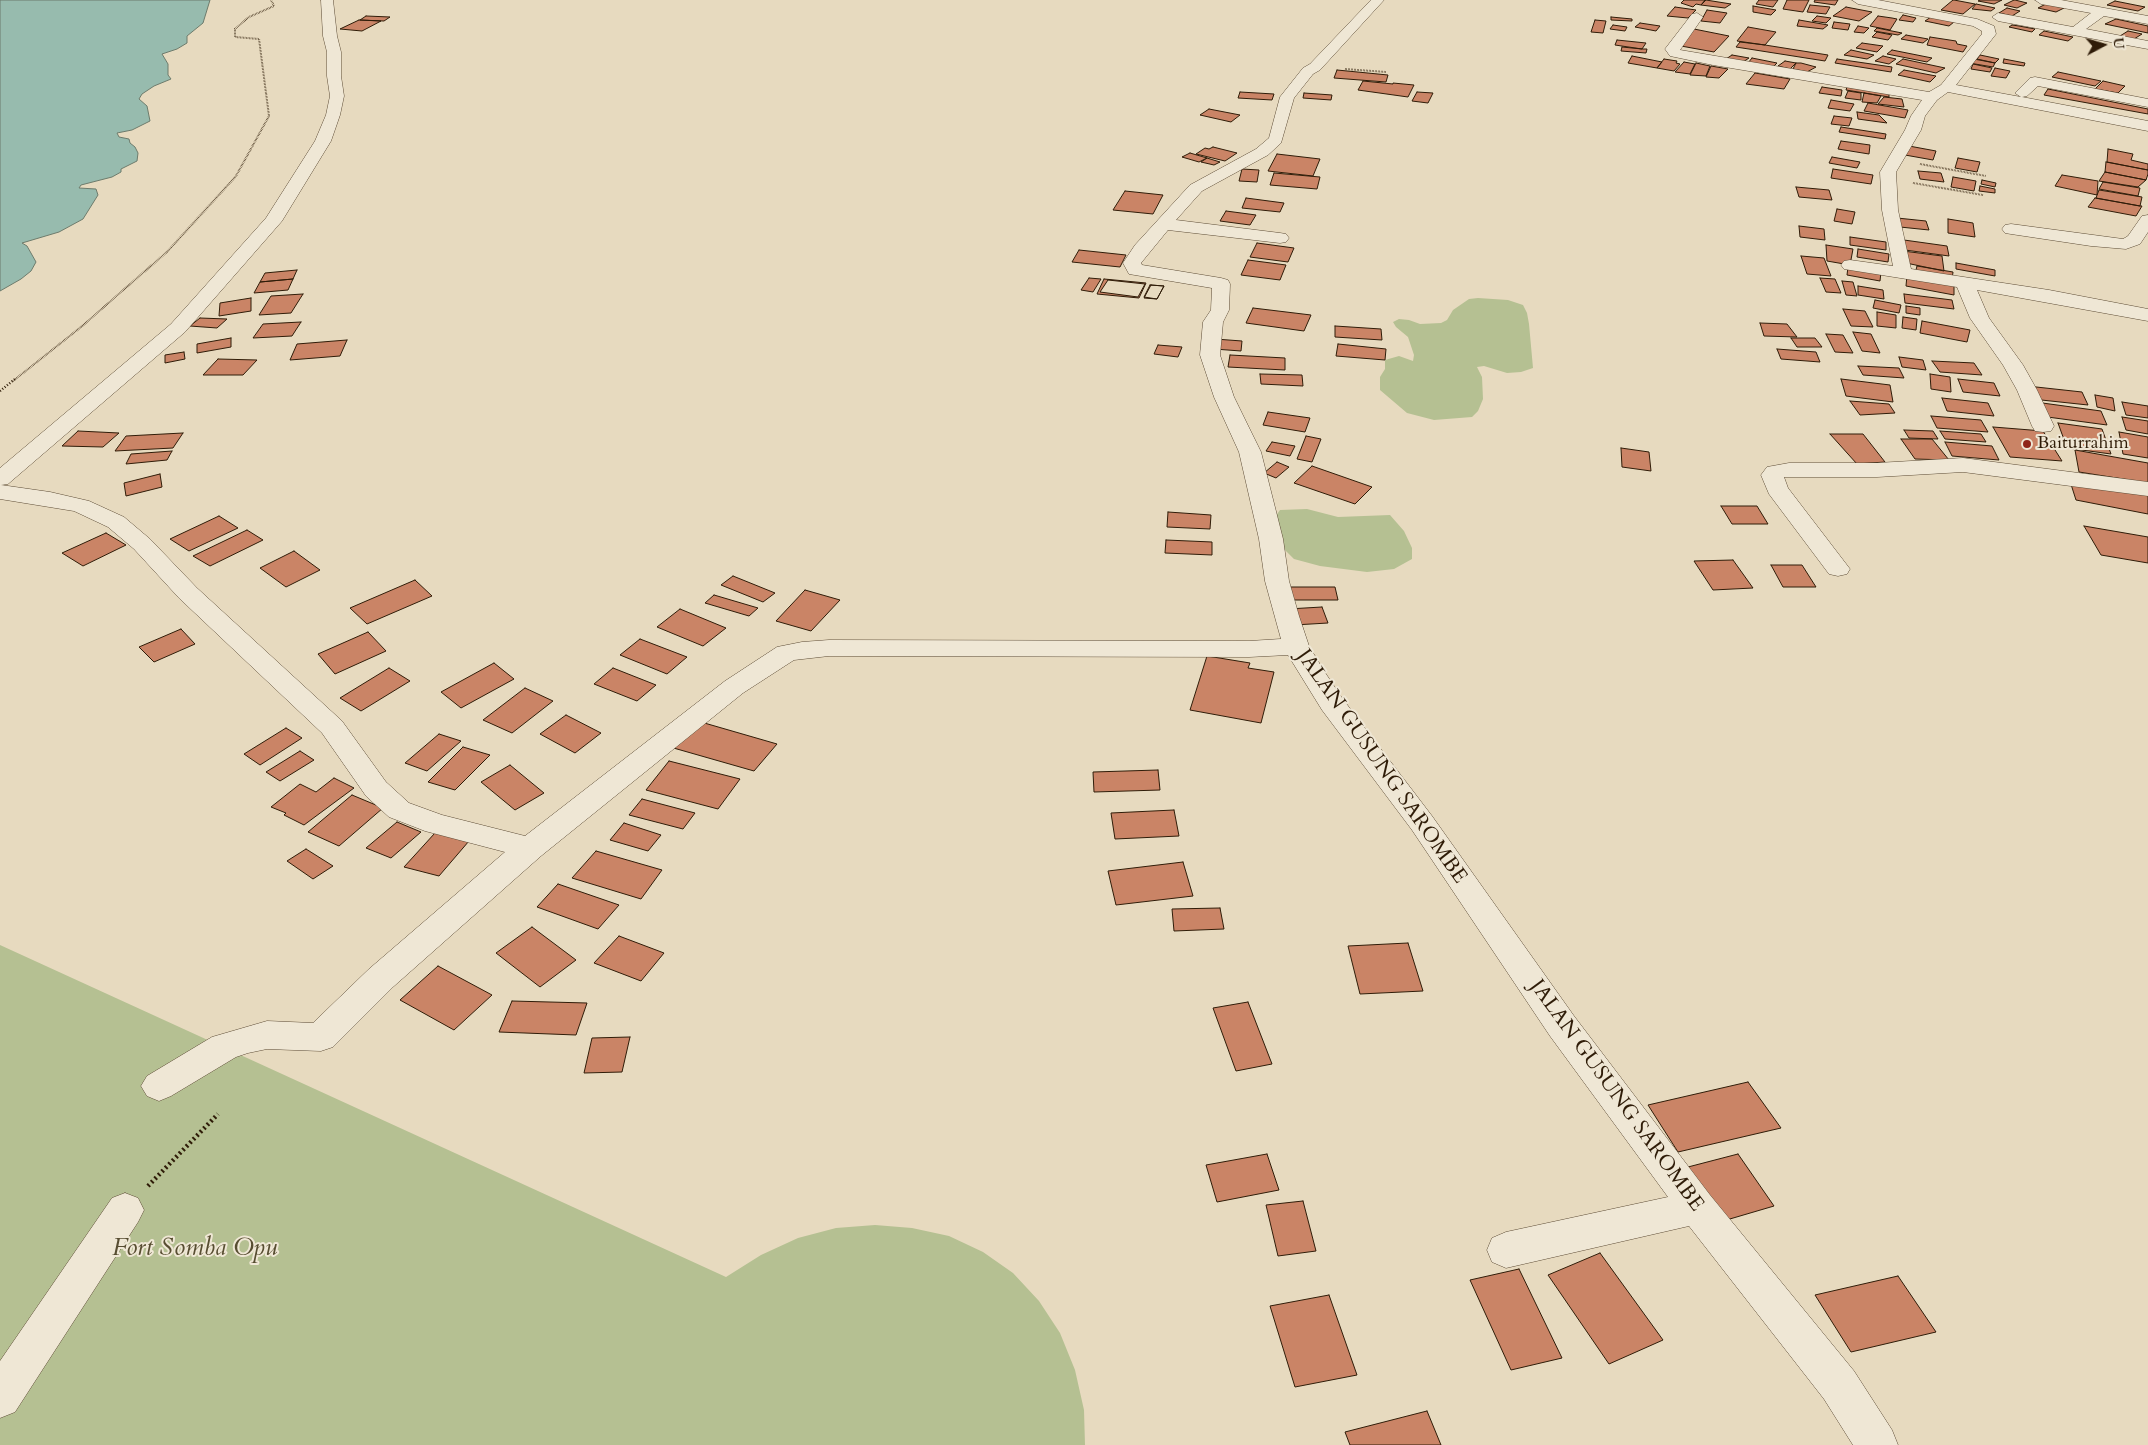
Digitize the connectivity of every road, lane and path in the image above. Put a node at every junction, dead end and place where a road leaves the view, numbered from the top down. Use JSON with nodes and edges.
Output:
{"nodes":[{"id":1,"x":271,"y":0,"type":"edge"},
{"id":2,"x":327,"y":0,"type":"edge"},
{"id":3,"x":1378,"y":0,"type":"edge"},
{"id":4,"x":1858,"y":0,"type":"edge"},
{"id":5,"x":1890,"y":0,"type":"edge"},
{"id":6,"x":2041,"y":0,"type":"edge"},
{"id":7,"x":1941,"y":4,"type":"dead end"},
{"id":8,"x":2102,"y":11,"type":"junction"},
{"id":9,"x":1998,"y":17,"type":"dead end"},
{"id":10,"x":1697,"y":18,"type":"dead end"},
{"id":11,"x":2148,"y":20,"type":"edge"},
{"id":12,"x":2075,"y":31,"type":"junction"},
{"id":13,"x":2148,"y":45,"type":"edge"},
{"id":14,"x":1315,"y":66,"type":"junction"},
{"id":15,"x":1386,"y":72,"type":"dead end"},
{"id":16,"x":1946,"y":86,"type":"junction"},
{"id":17,"x":2022,"y":93,"type":"dead end"},
{"id":18,"x":1932,"y":97,"type":"junction"},
{"id":19,"x":2148,"y":103,"type":"edge"},
{"id":20,"x":2148,"y":126,"type":"edge"},
{"id":21,"x":1895,"y":160,"type":"junction"},
{"id":22,"x":1986,"y":176,"type":"dead end"},
{"id":23,"x":1888,"y":178,"type":"junction"},
{"id":24,"x":1983,"y":195,"type":"dead end"},
{"id":25,"x":2148,"y":220,"type":"edge"},
{"id":26,"x":1165,"y":224,"type":"junction"},
{"id":27,"x":2011,"y":229,"type":"dead end"},
{"id":28,"x":1280,"y":238,"type":"dead end"},
{"id":29,"x":1850,"y":265,"type":"dead end"},
{"id":30,"x":1903,"y":274,"type":"junction"},
{"id":31,"x":1964,"y":283,"type":"junction"},
{"id":32,"x":2148,"y":315,"type":"edge"},
{"id":33,"x":0,"y":391,"type":"edge"},
{"id":34,"x":2043,"y":426,"type":"dead end"},
{"id":35,"x":0,"y":479,"type":"edge"},
{"id":36,"x":2148,"y":489,"type":"edge"},
{"id":37,"x":0,"y":492,"type":"edge"},
{"id":38,"x":1838,"y":569,"type":"dead end"},
{"id":39,"x":1296,"y":646,"type":"junction"},
{"id":40,"x":530,"y":848,"type":"junction"},
{"id":41,"x":159,"y":1086,"type":"dead end"},
{"id":42,"x":218,"y":1114,"type":"dead end"},
{"id":43,"x":1697,"y":1207,"type":"junction"},
{"id":44,"x":125,"y":1210,"type":"joint"},
{"id":45,"x":1506,"y":1250,"type":"dead end"},
{"id":46,"x":0,"y":1397,"type":"edge"},
{"id":47,"x":1877,"y":1445,"type":"edge"}],
"edges":[{"from":1,"to":33,"type":"path"},
{"from":2,"to":35,"type":"street"},
{"from":3,"to":14,"type":"street","name":"JALAN GUSUNG SAROMBE"},
{"from":4,"to":16,"type":"street"},
{"from":5,"to":7,"type":"street"},
{"from":6,"to":8,"type":"street"},
{"from":8,"to":11,"type":"street"},
{"from":8,"to":12,"type":"street"},
{"from":9,"to":12,"type":"street"},
{"from":10,"to":18,"type":"street"},
{"from":12,"to":13,"type":"street"},
{"from":14,"to":15,"type":"path"},
{"from":14,"to":26,"type":"street","name":"JALAN GUSUNG SAROMBE"},
{"from":16,"to":18,"type":"street"},
{"from":16,"to":20,"type":"street"},
{"from":17,"to":19,"type":"street"},
{"from":18,"to":21,"type":"street"},
{"from":21,"to":22,"type":"path"},
{"from":21,"to":23,"type":"street"},
{"from":23,"to":24,"type":"path"},
{"from":23,"to":30,"type":"street"},
{"from":25,"to":27,"type":"street"},
{"from":26,"to":28,"type":"street"},
{"from":26,"to":39,"type":"street","name":"JALAN GUSUNG SAROMBE"},
{"from":29,"to":30,"type":"street"},
{"from":30,"to":31,"type":"street"},
{"from":31,"to":32,"type":"street"},
{"from":31,"to":34,"type":"street"},
{"from":36,"to":38,"type":"street"},
{"from":37,"to":40,"type":"street"},
{"from":39,"to":40,"type":"street"},
{"from":39,"to":43,"type":"street","name":"JALAN GUSUNG SAROMBE"},
{"from":40,"to":41,"type":"street"},
{"from":42,"to":44,"type":"path"},
{"from":43,"to":45,"type":"street"},
{"from":43,"to":47,"type":"street","name":"JALAN GUSUNG SAROMBE"},
{"from":44,"to":46,"type":"street"}]}
